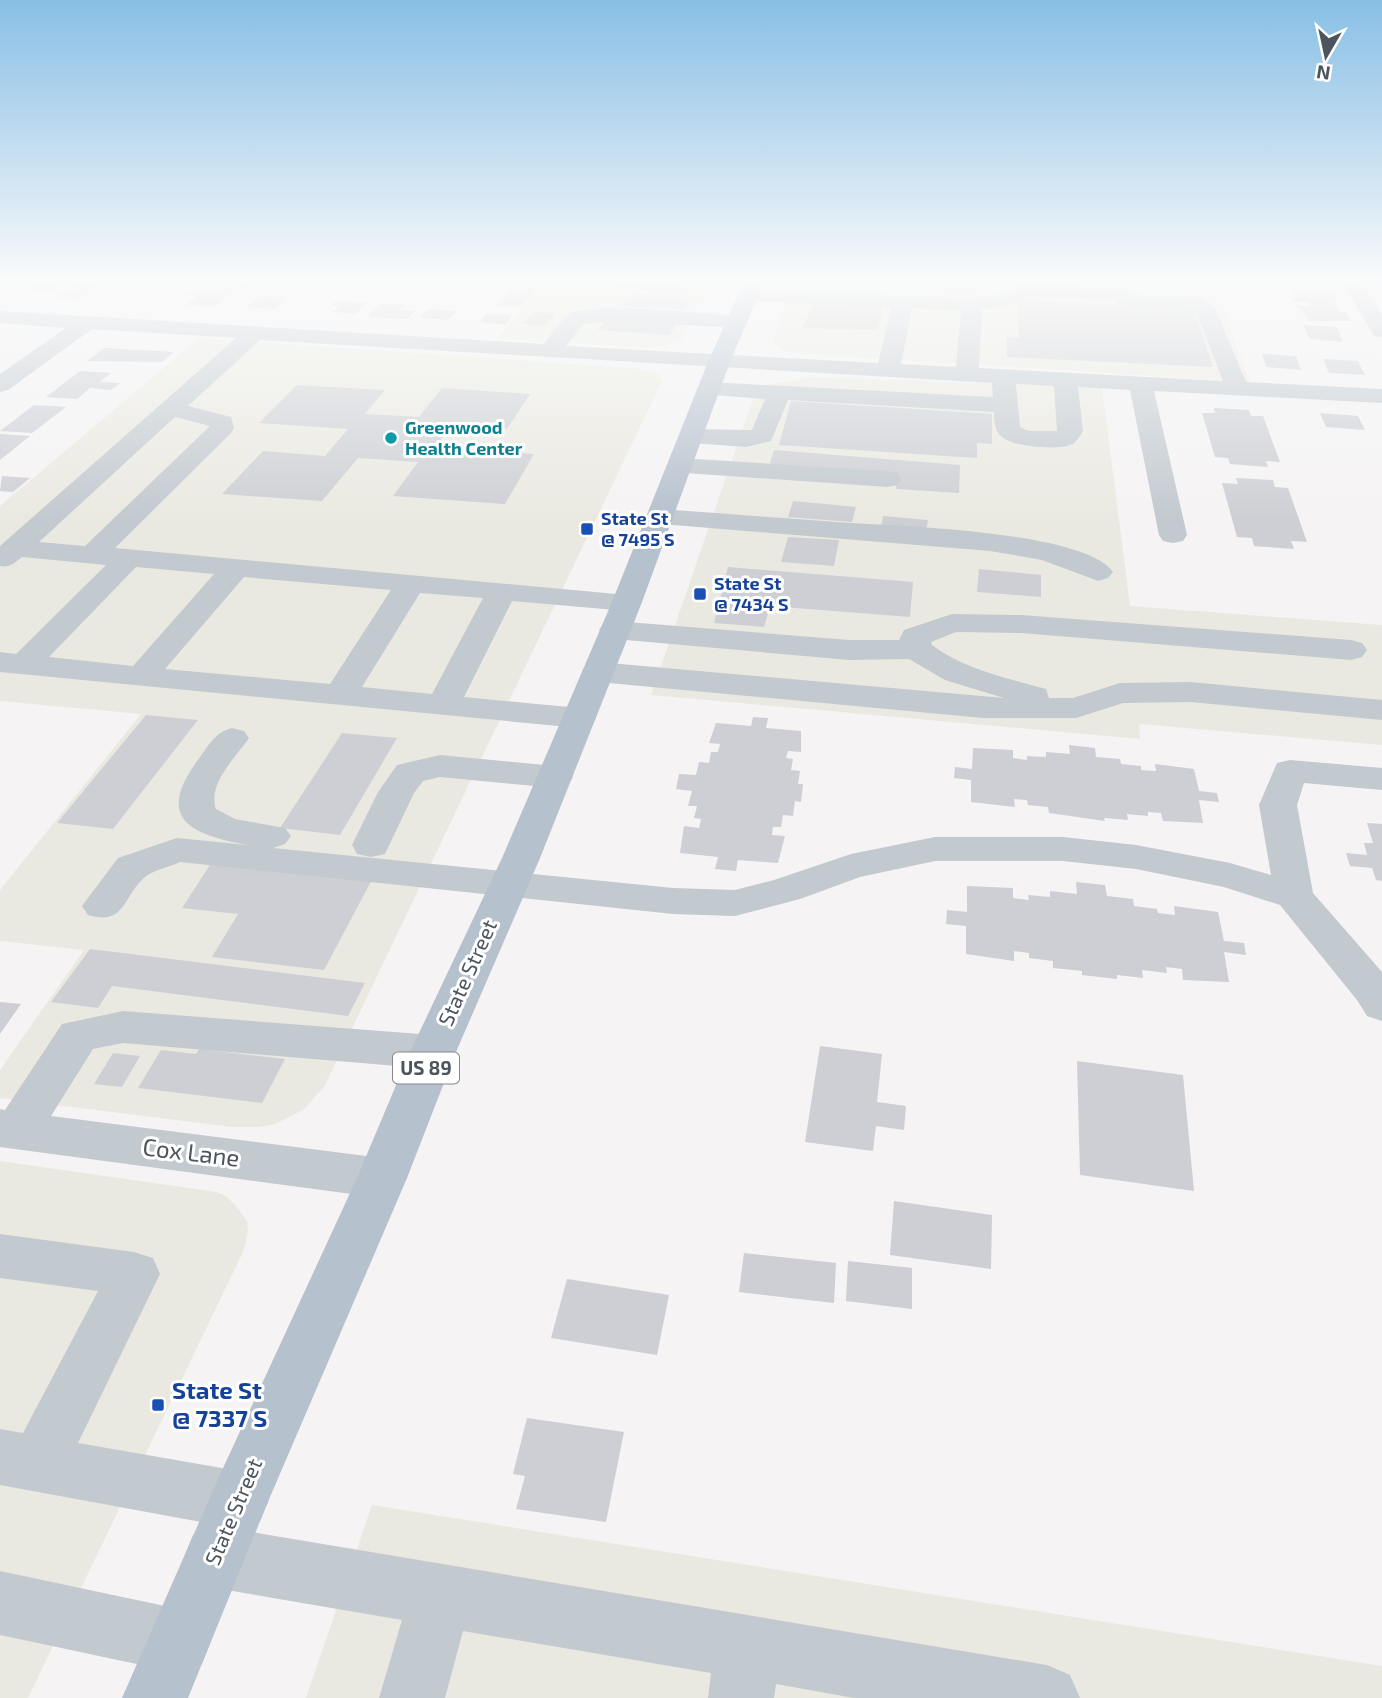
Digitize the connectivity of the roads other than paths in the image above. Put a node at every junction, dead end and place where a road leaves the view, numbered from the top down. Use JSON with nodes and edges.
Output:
{"nodes":[{"id":1,"x":33,"y":361,"type":"edge"},
{"id":2,"x":223,"y":361,"type":"edge"},
{"id":3,"x":708,"y":361,"type":"edge"},
{"id":4,"x":892,"y":361,"type":"edge"},
{"id":5,"x":968,"y":361,"type":"edge"},
{"id":6,"x":1226,"y":361,"type":"edge"},
{"id":7,"x":719,"y":362,"type":"junction"},
{"id":8,"x":891,"y":370,"type":"junction"},
{"id":9,"x":967,"y":374,"type":"junction"},
{"id":10,"x":1004,"y":376,"type":"junction"},
{"id":11,"x":1065,"y":379,"type":"junction"},
{"id":12,"x":1140,"y":382,"type":"junction"},
{"id":13,"x":0,"y":385,"type":"edge"},
{"id":14,"x":1237,"y":388,"type":"junction"},
{"id":15,"x":709,"y":389,"type":"junction"},
{"id":16,"x":779,"y":393,"type":"junction"},
{"id":17,"x":1382,"y":396,"type":"edge"},
{"id":18,"x":893,"y":399,"type":"junction"},
{"id":19,"x":1006,"y":405,"type":"junction"},
{"id":20,"x":171,"y":408,"type":"junction"},
{"id":21,"x":686,"y":451,"type":"junction"},
{"id":22,"x":888,"y":479,"type":"dead end"},
{"id":23,"x":660,"y":517,"type":"junction"},
{"id":24,"x":1173,"y":535,"type":"dead end"},
{"id":25,"x":7,"y":555,"type":"edge"},
{"id":26,"x":92,"y":555,"type":"junction"},
{"id":27,"x":129,"y":558,"type":"junction"},
{"id":28,"x":236,"y":568,"type":"junction"},
{"id":29,"x":1098,"y":572,"type":"dead end"},
{"id":30,"x":411,"y":583,"type":"junction"},
{"id":31,"x":502,"y":591,"type":"junction"},
{"id":32,"x":621,"y":616,"type":"junction"},
{"id":33,"x":916,"y":649,"type":"junction"},
{"id":34,"x":1351,"y":650,"type":"dead end"},
{"id":35,"x":12,"y":663,"type":"edge"},
{"id":36,"x":598,"y":672,"type":"junction"},
{"id":37,"x":141,"y":677,"type":"junction"},
{"id":38,"x":340,"y":695,"type":"junction"},
{"id":39,"x":443,"y":705,"type":"junction"},
{"id":40,"x":1076,"y":708,"type":"junction"},
{"id":41,"x":1382,"y":710,"type":"edge"},
{"id":42,"x":579,"y":718,"type":"junction"},
{"id":43,"x":232,"y":738,"type":"dead end"},
{"id":44,"x":555,"y":776,"type":"junction"},
{"id":45,"x":1382,"y":779,"type":"edge"},
{"id":46,"x":371,"y":845,"type":"junction"},
{"id":47,"x":515,"y":870,"type":"junction"},
{"id":48,"x":1294,"y":896,"type":"junction"},
{"id":49,"x":102,"y":906,"type":"dead end"},
{"id":50,"x":1382,"y":1005,"type":"edge"},
{"id":51,"x":433,"y":1052,"type":"junction"},
{"id":52,"x":9,"y":1129,"type":"edge"},
{"id":53,"x":382,"y":1178,"type":"junction"},
{"id":54,"x":0,"y":1256,"type":"edge"},
{"id":55,"x":19,"y":1460,"type":"edge"},
{"id":56,"x":239,"y":1500,"type":"junction"},
{"id":57,"x":215,"y":1557,"type":"junction"},
{"id":58,"x":441,"y":1595,"type":"junction"},
{"id":59,"x":0,"y":1603,"type":"edge"},
{"id":60,"x":179,"y":1641,"type":"junction"},
{"id":61,"x":744,"y":1673,"type":"edge"},
{"id":62,"x":155,"y":1698,"type":"edge"},
{"id":63,"x":412,"y":1698,"type":"edge"},
{"id":64,"x":1047,"y":1698,"type":"edge"}],
"edges":[{"from":1,"to":13,"type":"street"},
{"from":2,"to":20,"type":"street"},
{"from":3,"to":7,"type":"street"},
{"from":4,"to":8,"type":"street"},
{"from":5,"to":9,"type":"street"},
{"from":6,"to":14,"type":"street"},
{"from":7,"to":8,"type":"street"},
{"from":7,"to":15,"type":"main road","name":"State Street","number":"US 89"},
{"from":8,"to":9,"type":"street"},
{"from":8,"to":18,"type":"street"},
{"from":9,"to":10,"type":"street"},
{"from":10,"to":11,"type":"street"},
{"from":10,"to":19,"type":"street"},
{"from":11,"to":12,"type":"street"},
{"from":11,"to":19,"type":"street"},
{"from":12,"to":14,"type":"street"},
{"from":12,"to":24,"type":"street"},
{"from":14,"to":17,"type":"street"},
{"from":15,"to":16,"type":"street"},
{"from":15,"to":21,"type":"main road","name":"State Street","number":"US 89"},
{"from":16,"to":18,"type":"street"},
{"from":16,"to":21,"type":"street"},
{"from":18,"to":19,"type":"street"},
{"from":20,"to":25,"type":"street"},
{"from":20,"to":26,"type":"street"},
{"from":21,"to":22,"type":"street"},
{"from":21,"to":23,"type":"main road","name":"State Street","number":"US 89"},
{"from":23,"to":29,"type":"street"},
{"from":23,"to":32,"type":"main road","name":"State Street","number":"US 89"},
{"from":25,"to":26,"type":"street"},
{"from":26,"to":27,"type":"street"},
{"from":27,"to":28,"type":"street"},
{"from":27,"to":35,"type":"street"},
{"from":28,"to":30,"type":"street"},
{"from":28,"to":37,"type":"street"},
{"from":30,"to":31,"type":"street"},
{"from":30,"to":38,"type":"street"},
{"from":31,"to":32,"type":"street"},
{"from":31,"to":39,"type":"street"},
{"from":32,"to":33,"type":"street"},
{"from":32,"to":36,"type":"main road","name":"State Street","number":"US 89"},
{"from":33,"to":34,"type":"street"},
{"from":33,"to":40,"type":"street"},
{"from":35,"to":37,"type":"street"},
{"from":36,"to":40,"type":"street"},
{"from":36,"to":42,"type":"main road","name":"State Street","number":"US 89"},
{"from":37,"to":38,"type":"street"},
{"from":38,"to":39,"type":"street"},
{"from":39,"to":42,"type":"street"},
{"from":40,"to":41,"type":"street"},
{"from":42,"to":44,"type":"main road","name":"State Street","number":"US 89"},
{"from":43,"to":46,"type":"street"},
{"from":44,"to":46,"type":"street"},
{"from":44,"to":47,"type":"main road","name":"State Street","number":"US 89"},
{"from":45,"to":48,"type":"street"},
{"from":46,"to":47,"type":"street"},
{"from":47,"to":48,"type":"street"},
{"from":47,"to":49,"type":"street"},
{"from":47,"to":51,"type":"main road","name":"State Street","number":"US 89"},
{"from":48,"to":50,"type":"street"},
{"from":51,"to":52,"type":"street"},
{"from":51,"to":53,"type":"main road","name":"State Street","number":"US 89"},
{"from":52,"to":53,"type":"street","name":"Cox Lane"},
{"from":53,"to":56,"type":"main road","name":"State Street","number":"US 89"},
{"from":54,"to":55,"type":"street"},
{"from":55,"to":56,"type":"street"},
{"from":56,"to":57,"type":"main road","name":"State Street","number":"US 89"},
{"from":57,"to":58,"type":"street"},
{"from":57,"to":60,"type":"main road","name":"State Street","number":"US 89"},
{"from":58,"to":61,"type":"street"},
{"from":58,"to":63,"type":"street"},
{"from":59,"to":60,"type":"street"},
{"from":60,"to":62,"type":"main road","name":"State Street","number":"US 89"},
{"from":61,"to":64,"type":"street"}]}
